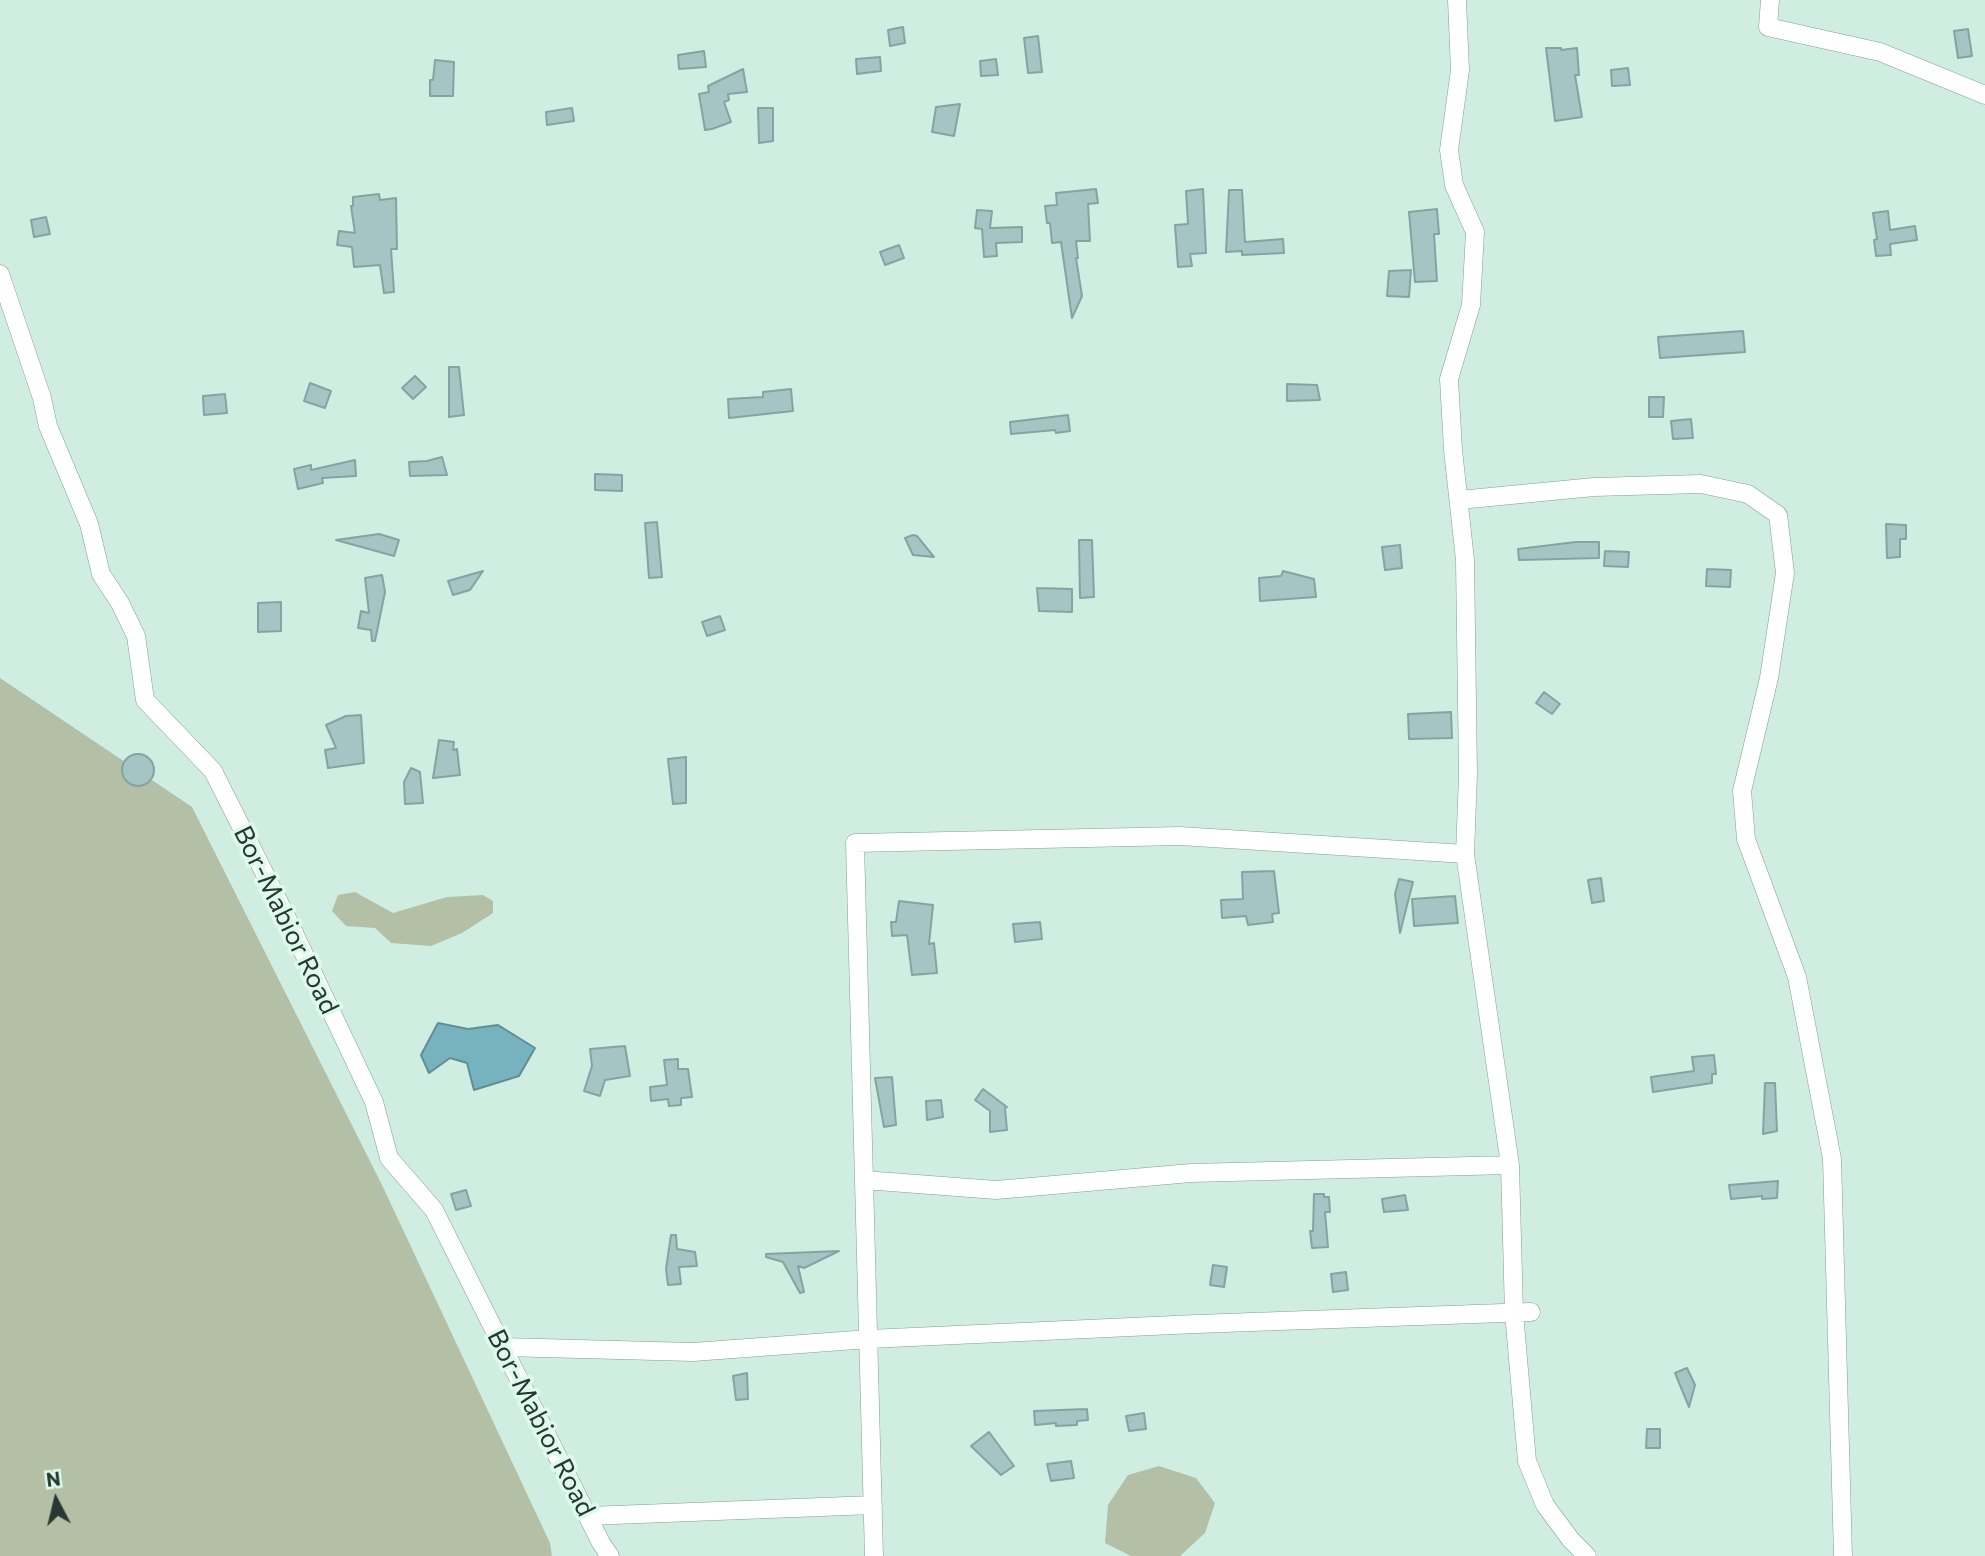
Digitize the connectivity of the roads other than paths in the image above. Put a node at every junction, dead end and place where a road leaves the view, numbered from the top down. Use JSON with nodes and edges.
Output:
{"nodes":[{"id":1,"x":1457,"y":0,"type":"edge"},
{"id":2,"x":1770,"y":0,"type":"edge"},
{"id":3,"x":1985,"y":95,"type":"edge"},
{"id":4,"x":0,"y":274,"type":"edge"},
{"id":5,"x":1459,"y":500,"type":"junction"},
{"id":6,"x":1465,"y":854,"type":"junction"},
{"id":7,"x":1510,"y":1166,"type":"junction"},
{"id":8,"x":864,"y":1180,"type":"junction"},
{"id":9,"x":1523,"y":1312,"type":"junction"},
{"id":10,"x":869,"y":1339,"type":"junction"},
{"id":11,"x":503,"y":1347,"type":"junction"},
{"id":12,"x":873,"y":1505,"type":"junction"},
{"id":13,"x":588,"y":1516,"type":"junction"},
{"id":14,"x":610,"y":1556,"type":"edge"},
{"id":15,"x":874,"y":1556,"type":"edge"},
{"id":16,"x":1587,"y":1556,"type":"edge"},
{"id":17,"x":1843,"y":1556,"type":"edge"}],
"edges":[{"from":1,"to":5,"type":"street"},
{"from":2,"to":3,"type":"street"},
{"from":4,"to":11,"type":"street","name":"Bor-Mabior Road"},
{"from":5,"to":6,"type":"street"},
{"from":5,"to":17,"type":"street"},
{"from":6,"to":7,"type":"street"},
{"from":6,"to":8,"type":"street"},
{"from":7,"to":8,"type":"street"},
{"from":7,"to":9,"type":"street"},
{"from":8,"to":10,"type":"street"},
{"from":9,"to":10,"type":"street"},
{"from":9,"to":16,"type":"street"},
{"from":10,"to":11,"type":"street"},
{"from":10,"to":12,"type":"street"},
{"from":11,"to":13,"type":"street","name":"Bor-Mabior Road"},
{"from":12,"to":13,"type":"street"},
{"from":12,"to":15,"type":"street"},
{"from":13,"to":14,"type":"street","name":"Bor-Mabior Road"}]}
